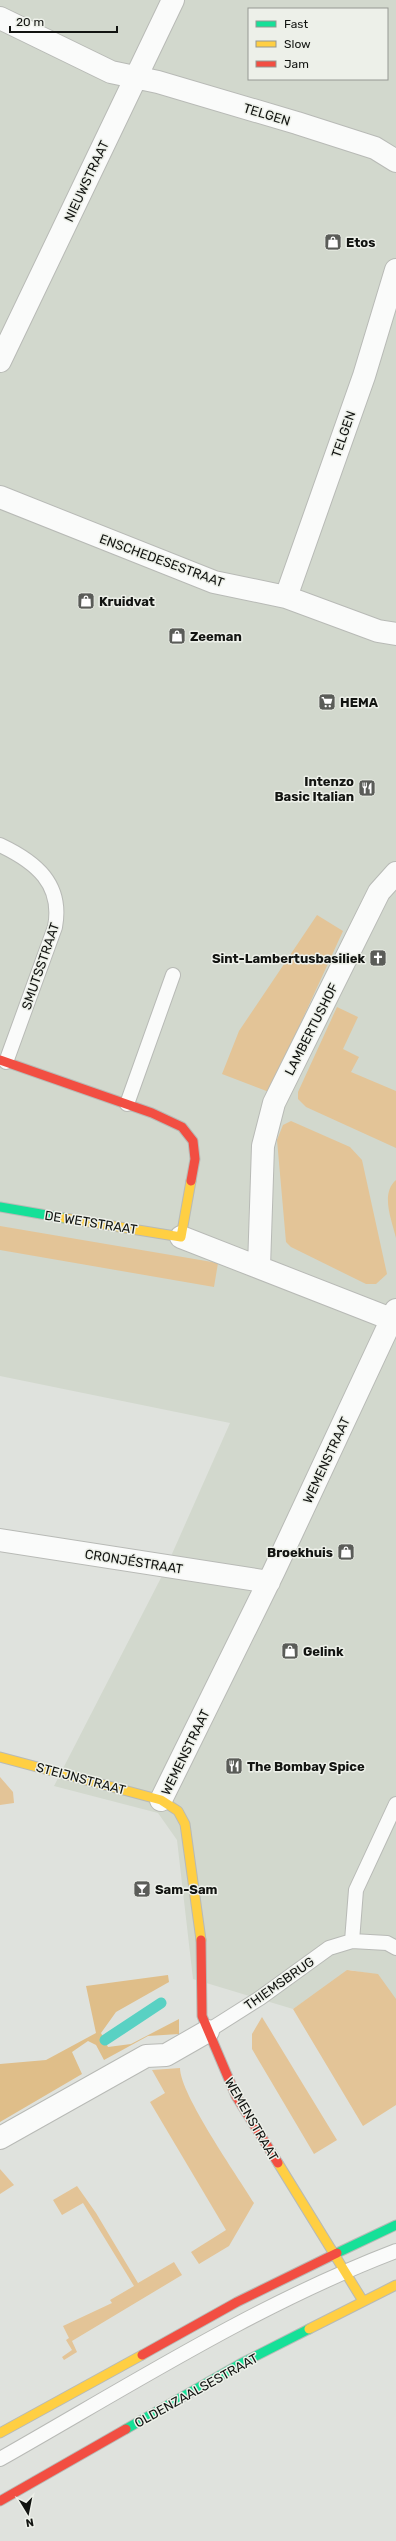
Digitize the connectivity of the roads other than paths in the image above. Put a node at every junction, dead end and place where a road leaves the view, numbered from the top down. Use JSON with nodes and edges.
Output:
{"nodes":[{"id":1,"x":173,"y":0,"type":"edge"},
{"id":2,"x":0,"y":18,"type":"edge"},
{"id":3,"x":134,"y":79,"type":"junction"},
{"id":4,"x":396,"y":161,"type":"edge"},
{"id":5,"x":396,"y":270,"type":"edge"},
{"id":6,"x":0,"y":362,"type":"edge"},
{"id":7,"x":0,"y":497,"type":"edge"},
{"id":8,"x":286,"y":597,"type":"junction"},
{"id":9,"x":396,"y":634,"type":"edge"},
{"id":10,"x":0,"y":845,"type":"edge"},
{"id":11,"x":396,"y":873,"type":"edge"},
{"id":12,"x":173,"y":975,"type":"dead end"},
{"id":13,"x":3,"y":1061,"type":"edge"},
{"id":14,"x":127,"y":1104,"type":"junction"},
{"id":15,"x":0,"y":1207,"type":"edge"},
{"id":16,"x":182,"y":1237,"type":"junction"},
{"id":17,"x":259,"y":1267,"type":"junction"},
{"id":18,"x":394,"y":1317,"type":"edge"},
{"id":19,"x":0,"y":1540,"type":"edge"},
{"id":20,"x":269,"y":1582,"type":"junction"},
{"id":21,"x":0,"y":1757,"type":"edge"},
{"id":22,"x":161,"y":1800,"type":"junction"},
{"id":23,"x":396,"y":1804,"type":"edge"},
{"id":24,"x":352,"y":1941,"type":"junction"},
{"id":25,"x":396,"y":1948,"type":"edge"},
{"id":26,"x":208,"y":2031,"type":"junction"},
{"id":27,"x":0,"y":2138,"type":"edge"},
{"id":28,"x":396,"y":2225,"type":"edge"},
{"id":29,"x":396,"y":2251,"type":"edge"},
{"id":30,"x":334,"y":2254,"type":"junction"},
{"id":31,"x":345,"y":2270,"type":"junction"},
{"id":32,"x":396,"y":2285,"type":"edge"},
{"id":33,"x":363,"y":2301,"type":"junction"},
{"id":34,"x":0,"y":2433,"type":"edge"},
{"id":35,"x":0,"y":2459,"type":"edge"},
{"id":36,"x":0,"y":2501,"type":"edge"}],
"edges":[{"from":1,"to":3,"type":"street","name":"NIEUWSTRAAT"},
{"from":2,"to":3,"type":"street","name":"TELGEN"},
{"from":3,"to":4,"type":"street","name":"TELGEN"},
{"from":3,"to":6,"type":"street","name":"NIEUWSTRAAT"},
{"from":5,"to":8,"type":"street","name":"TELGEN"},
{"from":7,"to":8,"type":"street","name":"ENSCHEDESESTRAAT"},
{"from":8,"to":9,"type":"street","name":"ENSCHEDESESTRAAT"},
{"from":10,"to":13,"type":"lane","name":"SMUTSSTRAAT"},
{"from":11,"to":17,"type":"street","name":"LAMBERTUSHOF"},
{"from":12,"to":14,"type":"lane"},
{"from":13,"to":14,"type":"street","name":"SMUTSSTRAAT"},
{"from":14,"to":16,"type":"street","name":"SMUTSSTRAAT"},
{"from":15,"to":16,"type":"street","name":"DE WETSTRAAT"},
{"from":16,"to":17,"type":"street","name":"DE WETSTRAAT"},
{"from":17,"to":18,"type":"street","name":"DE WETSTRAAT"},
{"from":18,"to":20,"type":"street","name":"WEMENSTRAAT"},
{"from":19,"to":20,"type":"street","name":"CRONJÉSTRAAT"},
{"from":20,"to":22,"type":"street","name":"WEMENSTRAAT"},
{"from":21,"to":22,"type":"street","name":"STEIJNSTRAAT"},
{"from":22,"to":26,"type":"street","name":"WEMENSTRAAT"},
{"from":23,"to":24,"type":"lane"},
{"from":24,"to":25,"type":"lane","name":"THIEMSBRUG"},
{"from":24,"to":26,"type":"lane","name":"THIEMSBRUG"},
{"from":26,"to":27,"type":"street"},
{"from":26,"to":30,"type":"street","name":"WEMENSTRAAT"},
{"from":28,"to":30,"type":"street"},
{"from":29,"to":31,"type":"lane"},
{"from":30,"to":31,"type":"street","name":"WEMENSTRAAT"},
{"from":30,"to":34,"type":"street"},
{"from":31,"to":33,"type":"street","name":"WEMENSTRAAT"},
{"from":31,"to":35,"type":"lane"},
{"from":32,"to":33,"type":"street","name":"OLDENZAALSESTRAAT"},
{"from":33,"to":36,"type":"street","name":"OLDENZAALSESTRAAT"}]}
